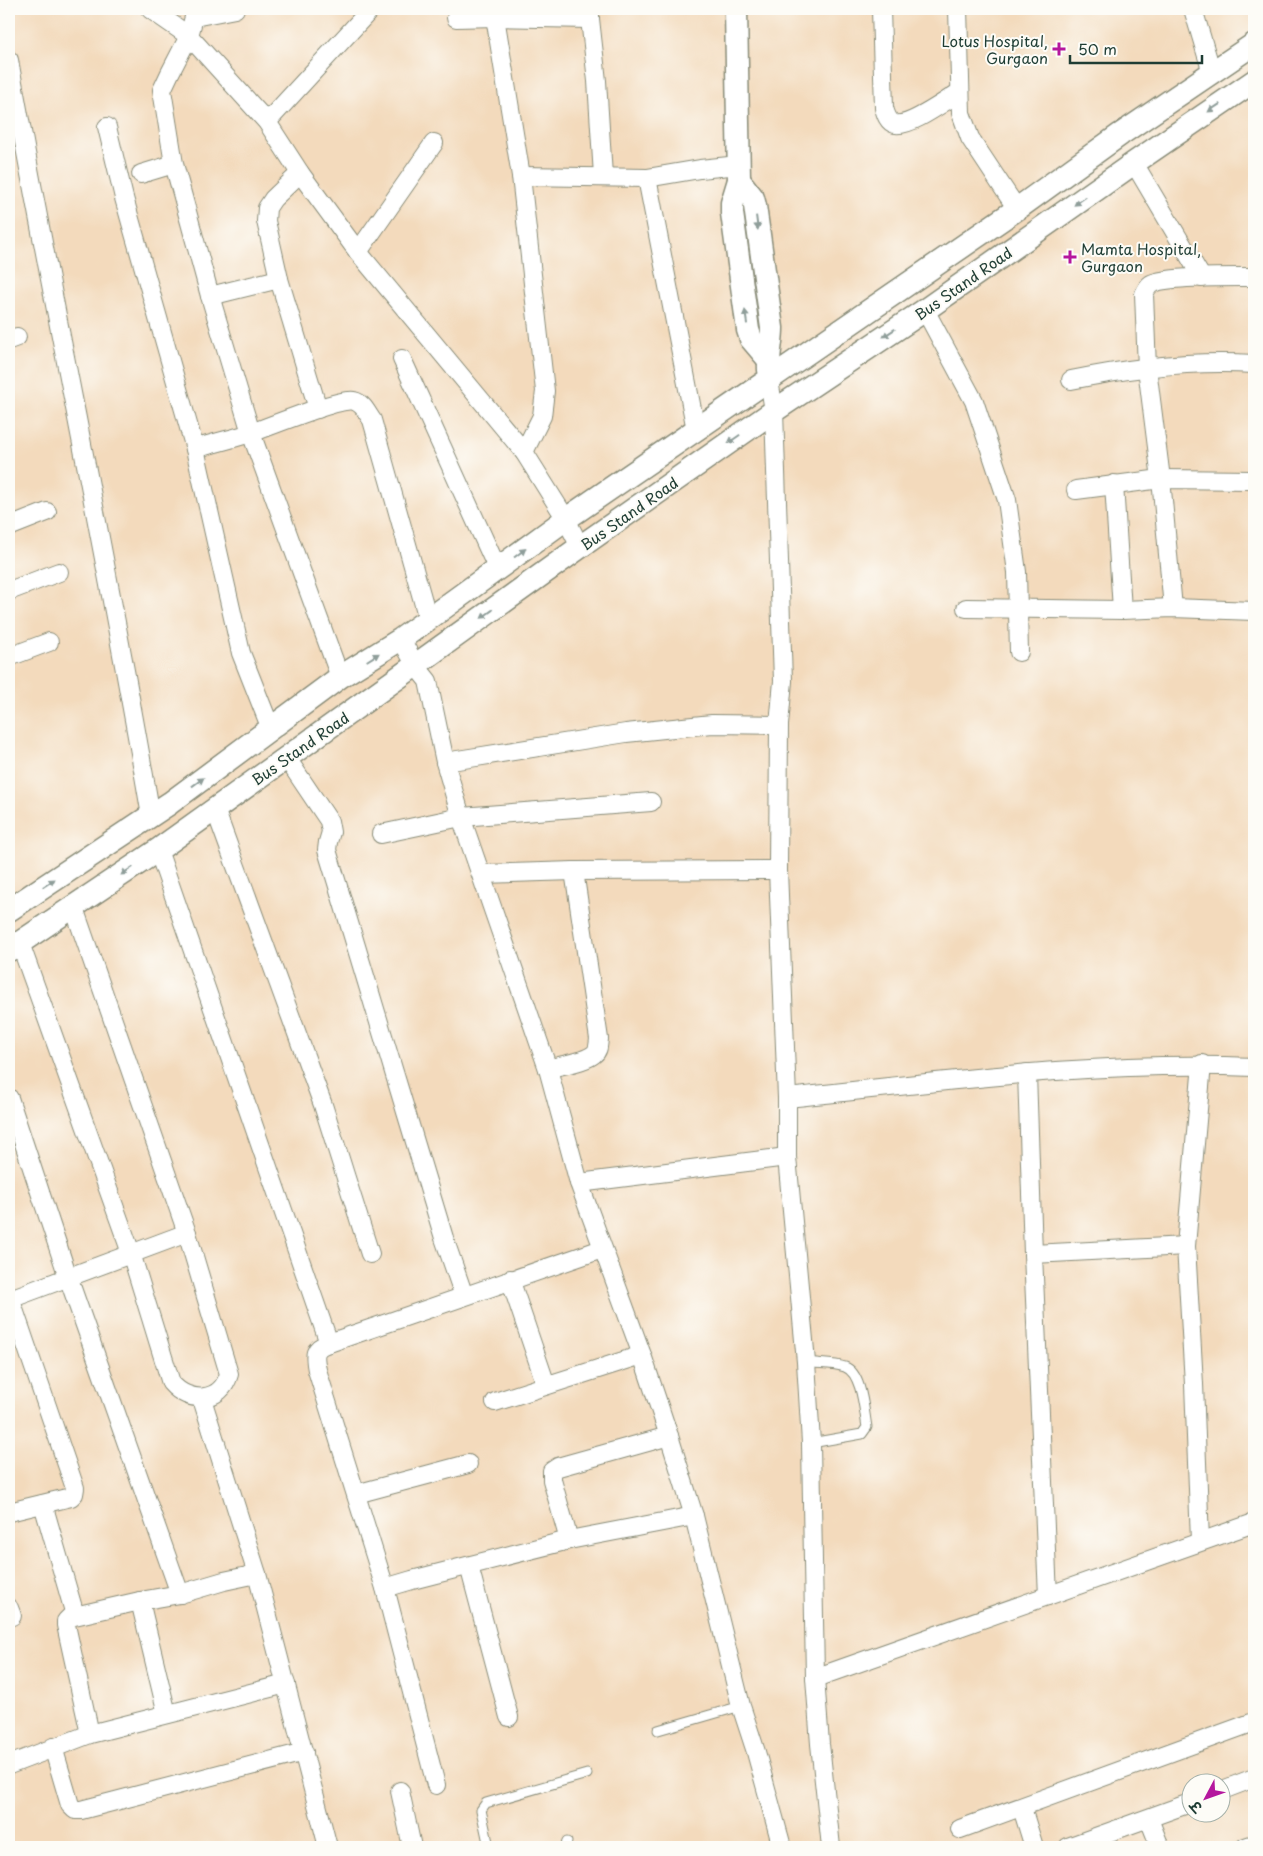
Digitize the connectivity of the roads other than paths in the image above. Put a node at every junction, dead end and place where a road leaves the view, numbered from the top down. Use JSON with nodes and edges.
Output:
{"nodes":[{"id":1,"x":150,"y":9,"type":"edge"},
{"id":2,"x":235,"y":9,"type":"edge"},
{"id":3,"x":371,"y":9,"type":"edge"},
{"id":4,"x":736,"y":9,"type":"edge"},
{"id":5,"x":881,"y":9,"type":"edge"},
{"id":6,"x":958,"y":9,"type":"edge"},
{"id":7,"x":1193,"y":9,"type":"edge"},
{"id":8,"x":194,"y":13,"type":"edge"},
{"id":9,"x":590,"y":14,"type":"edge"},
{"id":10,"x":495,"y":17,"type":"junction"},
{"id":11,"x":456,"y":18,"type":"dead end"},
{"id":12,"x":189,"y":36,"type":"junction"},
{"id":13,"x":1254,"y":44,"type":"edge"},
{"id":14,"x":9,"y":60,"type":"edge"},
{"id":15,"x":1212,"y":73,"type":"junction"},
{"id":16,"x":1254,"y":81,"type":"edge"},
{"id":17,"x":960,"y":92,"type":"junction"},
{"id":18,"x":267,"y":122,"type":"junction"},
{"id":19,"x":107,"y":127,"type":"dead end"},
{"id":20,"x":434,"y":143,"type":"dead end"},
{"id":21,"x":1134,"y":162,"type":"junction"},
{"id":22,"x":174,"y":164,"type":"junction"},
{"id":23,"x":738,"y":172,"type":"junction"},
{"id":24,"x":300,"y":173,"type":"junction"},
{"id":25,"x":141,"y":174,"type":"dead end"},
{"id":26,"x":521,"y":176,"type":"junction"},
{"id":27,"x":603,"y":176,"type":"junction"},
{"id":28,"x":647,"y":178,"type":"junction"},
{"id":29,"x":1017,"y":209,"type":"junction"},
{"id":30,"x":358,"y":252,"type":"junction"},
{"id":31,"x":1254,"y":276,"type":"edge"},
{"id":32,"x":1202,"y":278,"type":"junction"},
{"id":33,"x":279,"y":279,"type":"junction"},
{"id":34,"x":210,"y":296,"type":"junction"},
{"id":35,"x":925,"y":310,"type":"junction"},
{"id":36,"x":402,"y":359,"type":"dead end"},
{"id":37,"x":1254,"y":364,"type":"edge"},
{"id":38,"x":1147,"y":368,"type":"junction"},
{"id":39,"x":769,"y":369,"type":"junction"},
{"id":40,"x":1071,"y":380,"type":"dead end"},
{"id":41,"x":318,"y":409,"type":"junction"},
{"id":42,"x":774,"y":411,"type":"junction"},
{"id":43,"x":696,"y":430,"type":"junction"},
{"id":44,"x":251,"y":432,"type":"junction"},
{"id":45,"x":194,"y":449,"type":"junction"},
{"id":46,"x":524,"y":452,"type":"junction"},
{"id":47,"x":1161,"y":479,"type":"junction"},
{"id":48,"x":1254,"y":480,"type":"edge"},
{"id":49,"x":1114,"y":484,"type":"junction"},
{"id":50,"x":1076,"y":490,"type":"dead end"},
{"id":51,"x":47,"y":512,"type":"dead end"},
{"id":52,"x":566,"y":519,"type":"junction"},
{"id":53,"x":9,"y":527,"type":"edge"},
{"id":54,"x":580,"y":547,"type":"junction"},
{"id":55,"x":498,"y":570,"type":"junction"},
{"id":56,"x":59,"y":572,"type":"dead end"},
{"id":57,"x":9,"y":591,"type":"edge"},
{"id":58,"x":966,"y":608,"type":"dead end"},
{"id":59,"x":1018,"y":608,"type":"junction"},
{"id":60,"x":1173,"y":608,"type":"junction"},
{"id":61,"x":1122,"y":610,"type":"junction"},
{"id":62,"x":1254,"y":611,"type":"edge"},
{"id":63,"x":428,"y":619,"type":"junction"},
{"id":64,"x":401,"y":639,"type":"junction"},
{"id":65,"x":49,"y":642,"type":"dead end"},
{"id":66,"x":1019,"y":652,"type":"dead end"},
{"id":67,"x":9,"y":657,"type":"edge"},
{"id":68,"x":416,"y":666,"type":"junction"},
{"id":69,"x":340,"y":677,"type":"junction"},
{"id":70,"x":778,"y":725,"type":"junction"},
{"id":71,"x":270,"y":729,"type":"junction"},
{"id":72,"x":286,"y":757,"type":"junction"},
{"id":73,"x":445,"y":762,"type":"junction"},
{"id":74,"x":651,"y":802,"type":"dead end"},
{"id":75,"x":170,"y":803,"type":"junction"},
{"id":76,"x":215,"y":810,"type":"junction"},
{"id":77,"x":152,"y":816,"type":"junction"},
{"id":78,"x":461,"y":817,"type":"junction"},
{"id":79,"x":185,"y":831,"type":"junction"},
{"id":80,"x":381,"y":834,"type":"dead end"},
{"id":81,"x":158,"y":850,"type":"junction"},
{"id":82,"x":778,"y":870,"type":"junction"},
{"id":83,"x":574,"y":871,"type":"junction"},
{"id":84,"x":482,"y":874,"type":"junction"},
{"id":85,"x":74,"y":908,"type":"junction"},
{"id":86,"x":9,"y":910,"type":"edge"},
{"id":87,"x":14,"y":947,"type":"edge"},
{"id":88,"x":1202,"y":1064,"type":"junction"},
{"id":89,"x":1254,"y":1066,"type":"edge"},
{"id":90,"x":548,"y":1069,"type":"junction"},
{"id":91,"x":1028,"y":1073,"type":"junction"},
{"id":92,"x":9,"y":1098,"type":"edge"},
{"id":93,"x":788,"y":1098,"type":"junction"},
{"id":94,"x":786,"y":1157,"type":"junction"},
{"id":95,"x":579,"y":1183,"type":"junction"},
{"id":96,"x":187,"y":1233,"type":"junction"},
{"id":97,"x":1186,"y":1246,"type":"junction"},
{"id":98,"x":602,"y":1249,"type":"junction"},
{"id":99,"x":131,"y":1253,"type":"junction"},
{"id":100,"x":370,"y":1254,"type":"dead end"},
{"id":101,"x":1033,"y":1254,"type":"junction"},
{"id":102,"x":68,"y":1277,"type":"junction"},
{"id":103,"x":510,"y":1279,"type":"junction"},
{"id":104,"x":464,"y":1296,"type":"junction"},
{"id":105,"x":9,"y":1297,"type":"edge"},
{"id":106,"x":329,"y":1343,"type":"junction"},
{"id":107,"x":642,"y":1355,"type":"junction"},
{"id":108,"x":806,"y":1362,"type":"junction"},
{"id":109,"x":546,"y":1386,"type":"junction"},
{"id":110,"x":202,"y":1399,"type":"junction"},
{"id":111,"x":495,"y":1402,"type":"dead end"},
{"id":112,"x":669,"y":1436,"type":"junction"},
{"id":113,"x":810,"y":1442,"type":"junction"},
{"id":114,"x":468,"y":1464,"type":"dead end"},
{"id":115,"x":356,"y":1494,"type":"junction"},
{"id":116,"x":43,"y":1504,"type":"junction"},
{"id":117,"x":9,"y":1512,"type":"edge"},
{"id":118,"x":694,"y":1516,"type":"junction"},
{"id":119,"x":1254,"y":1523,"type":"edge"},
{"id":120,"x":569,"y":1540,"type":"junction"},
{"id":121,"x":1200,"y":1541,"type":"junction"},
{"id":122,"x":470,"y":1566,"type":"junction"},
{"id":123,"x":256,"y":1574,"type":"junction"},
{"id":124,"x":385,"y":1588,"type":"junction"},
{"id":125,"x":180,"y":1594,"type":"junction"},
{"id":126,"x":1048,"y":1596,"type":"junction"},
{"id":127,"x":140,"y":1601,"type":"junction"},
{"id":128,"x":75,"y":1615,"type":"junction"},
{"id":129,"x":815,"y":1678,"type":"junction"},
{"id":130,"x":286,"y":1684,"type":"junction"},
{"id":131,"x":741,"y":1706,"type":"junction"},
{"id":132,"x":167,"y":1714,"type":"junction"},
{"id":133,"x":509,"y":1717,"type":"dead end"},
{"id":134,"x":1254,"y":1722,"type":"edge"},
{"id":135,"x":658,"y":1730,"type":"dead end"},
{"id":136,"x":90,"y":1734,"type":"junction"},
{"id":137,"x":53,"y":1747,"type":"junction"},
{"id":138,"x":304,"y":1752,"type":"junction"},
{"id":139,"x":9,"y":1765,"type":"edge"},
{"id":140,"x":587,"y":1774,"type":"dead end"},
{"id":141,"x":1254,"y":1778,"type":"edge"},
{"id":142,"x":436,"y":1786,"type":"dead end"},
{"id":143,"x":1230,"y":1787,"type":"edge"},
{"id":144,"x":400,"y":1791,"type":"dead end"},
{"id":145,"x":1180,"y":1807,"type":"edge"},
{"id":146,"x":1022,"y":1808,"type":"junction"},
{"id":147,"x":1149,"y":1819,"type":"junction"},
{"id":148,"x":960,"y":1829,"type":"dead end"},
{"id":149,"x":1254,"y":1844,"type":"edge"},
{"id":150,"x":328,"y":1847,"type":"edge"},
{"id":151,"x":412,"y":1847,"type":"edge"},
{"id":152,"x":489,"y":1847,"type":"edge"},
{"id":153,"x":782,"y":1847,"type":"edge"},
{"id":154,"x":831,"y":1847,"type":"edge"},
{"id":155,"x":1034,"y":1847,"type":"edge"},
{"id":156,"x":1068,"y":1847,"type":"edge"},
{"id":157,"x":1160,"y":1847,"type":"edge"},
{"id":158,"x":1245,"y":1847,"type":"edge"}],
"edges":[{"from":1,"to":12,"type":"street"},
{"from":2,"to":8,"type":"street"},
{"from":3,"to":18,"type":"street"},
{"from":4,"to":23,"type":"street"},
{"from":5,"to":17,"type":"street"},
{"from":6,"to":17,"type":"street"},
{"from":7,"to":15,"type":"street"},
{"from":8,"to":12,"type":"street"},
{"from":9,"to":10,"type":"street"},
{"from":9,"to":27,"type":"street"},
{"from":10,"to":11,"type":"street"},
{"from":10,"to":26,"type":"street"},
{"from":12,"to":18,"type":"street"},
{"from":12,"to":22,"type":"street"},
{"from":13,"to":15,"type":"street","name":"Bus Stand Road"},
{"from":14,"to":77,"type":"street"},
{"from":15,"to":29,"type":"street","name":"Bus Stand Road"},
{"from":16,"to":21,"type":"street","name":"Bus Stand Road","one_way":true},
{"from":17,"to":29,"type":"street"},
{"from":18,"to":24,"type":"street"},
{"from":19,"to":45,"type":"street"},
{"from":20,"to":30,"type":"street"},
{"from":21,"to":32,"type":"street"},
{"from":21,"to":35,"type":"street","name":"Bus Stand Road","one_way":true},
{"from":22,"to":25,"type":"street"},
{"from":22,"to":34,"type":"street"},
{"from":23,"to":28,"type":"street"},
{"from":23,"to":39,"type":"street"},
{"from":24,"to":30,"type":"street"},
{"from":24,"to":33,"type":"street"},
{"from":26,"to":27,"type":"street"},
{"from":26,"to":46,"type":"street"},
{"from":27,"to":28,"type":"street"},
{"from":28,"to":43,"type":"street"},
{"from":29,"to":39,"type":"street","name":"Bus Stand Road"},
{"from":30,"to":46,"type":"street"},
{"from":31,"to":32,"type":"street"},
{"from":32,"to":38,"type":"street"},
{"from":33,"to":34,"type":"street"},
{"from":33,"to":41,"type":"street"},
{"from":34,"to":44,"type":"street"},
{"from":35,"to":42,"type":"street","name":"Bus Stand Road","one_way":true},
{"from":35,"to":59,"type":"street"},
{"from":36,"to":55,"type":"street"},
{"from":37,"to":38,"type":"street"},
{"from":38,"to":40,"type":"street"},
{"from":38,"to":47,"type":"street"},
{"from":39,"to":42,"type":"street"},
{"from":39,"to":43,"type":"street","name":"Bus Stand Road"},
{"from":41,"to":44,"type":"street"},
{"from":41,"to":63,"type":"street"},
{"from":42,"to":54,"type":"street","name":"Bus Stand Road","one_way":true},
{"from":42,"to":70,"type":"street"},
{"from":43,"to":52,"type":"street","name":"Bus Stand Road"},
{"from":44,"to":45,"type":"street"},
{"from":44,"to":69,"type":"street"},
{"from":45,"to":71,"type":"street"},
{"from":46,"to":52,"type":"street"},
{"from":47,"to":48,"type":"street"},
{"from":47,"to":49,"type":"street"},
{"from":47,"to":60,"type":"street"},
{"from":49,"to":50,"type":"street"},
{"from":49,"to":61,"type":"street"},
{"from":51,"to":53,"type":"street"},
{"from":52,"to":54,"type":"street"},
{"from":55,"to":52,"type":"street","name":"Bus Stand Road","one_way":true},
{"from":54,"to":68,"type":"street","name":"Bus Stand Road","one_way":true},
{"from":55,"to":63,"type":"street","name":"Bus Stand Road"},
{"from":56,"to":57,"type":"street"},
{"from":58,"to":59,"type":"street"},
{"from":59,"to":61,"type":"street"},
{"from":59,"to":66,"type":"street"},
{"from":60,"to":61,"type":"street"},
{"from":60,"to":62,"type":"street"},
{"from":63,"to":64,"type":"street","name":"Bus Stand Road"},
{"from":64,"to":68,"type":"street"},
{"from":69,"to":64,"type":"street","name":"Bus Stand Road","one_way":true},
{"from":65,"to":67,"type":"street"},
{"from":68,"to":72,"type":"street","name":"Bus Stand Road"},
{"from":68,"to":73,"type":"street"},
{"from":69,"to":71,"type":"street","name":"Bus Stand Road"},
{"from":70,"to":73,"type":"street"},
{"from":70,"to":82,"type":"street"},
{"from":75,"to":71,"type":"street","name":"Bus Stand Road","one_way":true},
{"from":72,"to":76,"type":"street","name":"Bus Stand Road"},
{"from":72,"to":104,"type":"street"},
{"from":73,"to":78,"type":"street"},
{"from":74,"to":78,"type":"street"},
{"from":75,"to":77,"type":"street","name":"Bus Stand Road"},
{"from":75,"to":79,"type":"street"},
{"from":76,"to":79,"type":"street","name":"Bus Stand Road"},
{"from":76,"to":100,"type":"street"},
{"from":86,"to":77,"type":"street","name":"Bus Stand Road","one_way":true},
{"from":78,"to":80,"type":"street"},
{"from":78,"to":84,"type":"street"},
{"from":79,"to":81,"type":"street","name":"Bus Stand Road"},
{"from":81,"to":85,"type":"street","name":"Bus Stand Road","one_way":true},
{"from":81,"to":106,"type":"street"},
{"from":82,"to":83,"type":"street"},
{"from":82,"to":93,"type":"street"},
{"from":83,"to":84,"type":"street"},
{"from":83,"to":90,"type":"street"},
{"from":84,"to":90,"type":"street"},
{"from":85,"to":87,"type":"street","name":"Bus Stand Road"},
{"from":85,"to":96,"type":"street"},
{"from":87,"to":99,"type":"street"},
{"from":88,"to":89,"type":"street"},
{"from":88,"to":91,"type":"street"},
{"from":88,"to":97,"type":"street"},
{"from":90,"to":95,"type":"street"},
{"from":91,"to":93,"type":"street"},
{"from":91,"to":101,"type":"street"},
{"from":92,"to":102,"type":"street"},
{"from":93,"to":94,"type":"street"},
{"from":94,"to":95,"type":"street"},
{"from":94,"to":108,"type":"street"},
{"from":95,"to":98,"type":"street"},
{"from":96,"to":99,"type":"street"},
{"from":96,"to":110,"type":"street"},
{"from":97,"to":101,"type":"street"},
{"from":97,"to":121,"type":"street"},
{"from":98,"to":103,"type":"street"},
{"from":98,"to":107,"type":"street"},
{"from":99,"to":102,"type":"street"},
{"from":99,"to":110,"type":"street"},
{"from":101,"to":126,"type":"street"},
{"from":102,"to":105,"type":"street"},
{"from":102,"to":125,"type":"street"},
{"from":103,"to":104,"type":"street"},
{"from":103,"to":109,"type":"street"},
{"from":104,"to":106,"type":"street"},
{"from":105,"to":116,"type":"street"},
{"from":106,"to":115,"type":"street"},
{"from":107,"to":109,"type":"street"},
{"from":107,"to":112,"type":"street"},
{"from":108,"to":113,"type":"street"},
{"from":108,"to":113,"type":"lane"},
{"from":109,"to":111,"type":"street"},
{"from":110,"to":123,"type":"street"},
{"from":112,"to":118,"type":"street"},
{"from":112,"to":120,"type":"street"},
{"from":113,"to":129,"type":"street"},
{"from":114,"to":115,"type":"street"},
{"from":115,"to":124,"type":"street"},
{"from":116,"to":117,"type":"street"},
{"from":116,"to":128,"type":"street"},
{"from":118,"to":120,"type":"street"},
{"from":118,"to":131,"type":"street"},
{"from":119,"to":121,"type":"street"},
{"from":120,"to":122,"type":"street"},
{"from":121,"to":126,"type":"street"},
{"from":122,"to":124,"type":"street"},
{"from":122,"to":133,"type":"street"},
{"from":123,"to":125,"type":"street"},
{"from":123,"to":130,"type":"street"},
{"from":124,"to":142,"type":"street"},
{"from":125,"to":127,"type":"street"},
{"from":126,"to":129,"type":"street"},
{"from":127,"to":128,"type":"street"},
{"from":127,"to":132,"type":"street"},
{"from":128,"to":136,"type":"street"},
{"from":129,"to":154,"type":"street"},
{"from":130,"to":132,"type":"street"},
{"from":130,"to":138,"type":"street"},
{"from":131,"to":135,"type":"lane"},
{"from":131,"to":153,"type":"street"},
{"from":132,"to":136,"type":"street"},
{"from":134,"to":146,"type":"street"},
{"from":136,"to":137,"type":"street"},
{"from":137,"to":138,"type":"street"},
{"from":137,"to":139,"type":"street"},
{"from":138,"to":150,"type":"street"},
{"from":140,"to":152,"type":"lane"},
{"from":141,"to":143,"type":"street"},
{"from":144,"to":151,"type":"street"},
{"from":145,"to":147,"type":"street"},
{"from":146,"to":148,"type":"street"},
{"from":146,"to":155,"type":"street"},
{"from":147,"to":156,"type":"street"},
{"from":147,"to":157,"type":"street"},
{"from":149,"to":158,"type":"street"}]}
